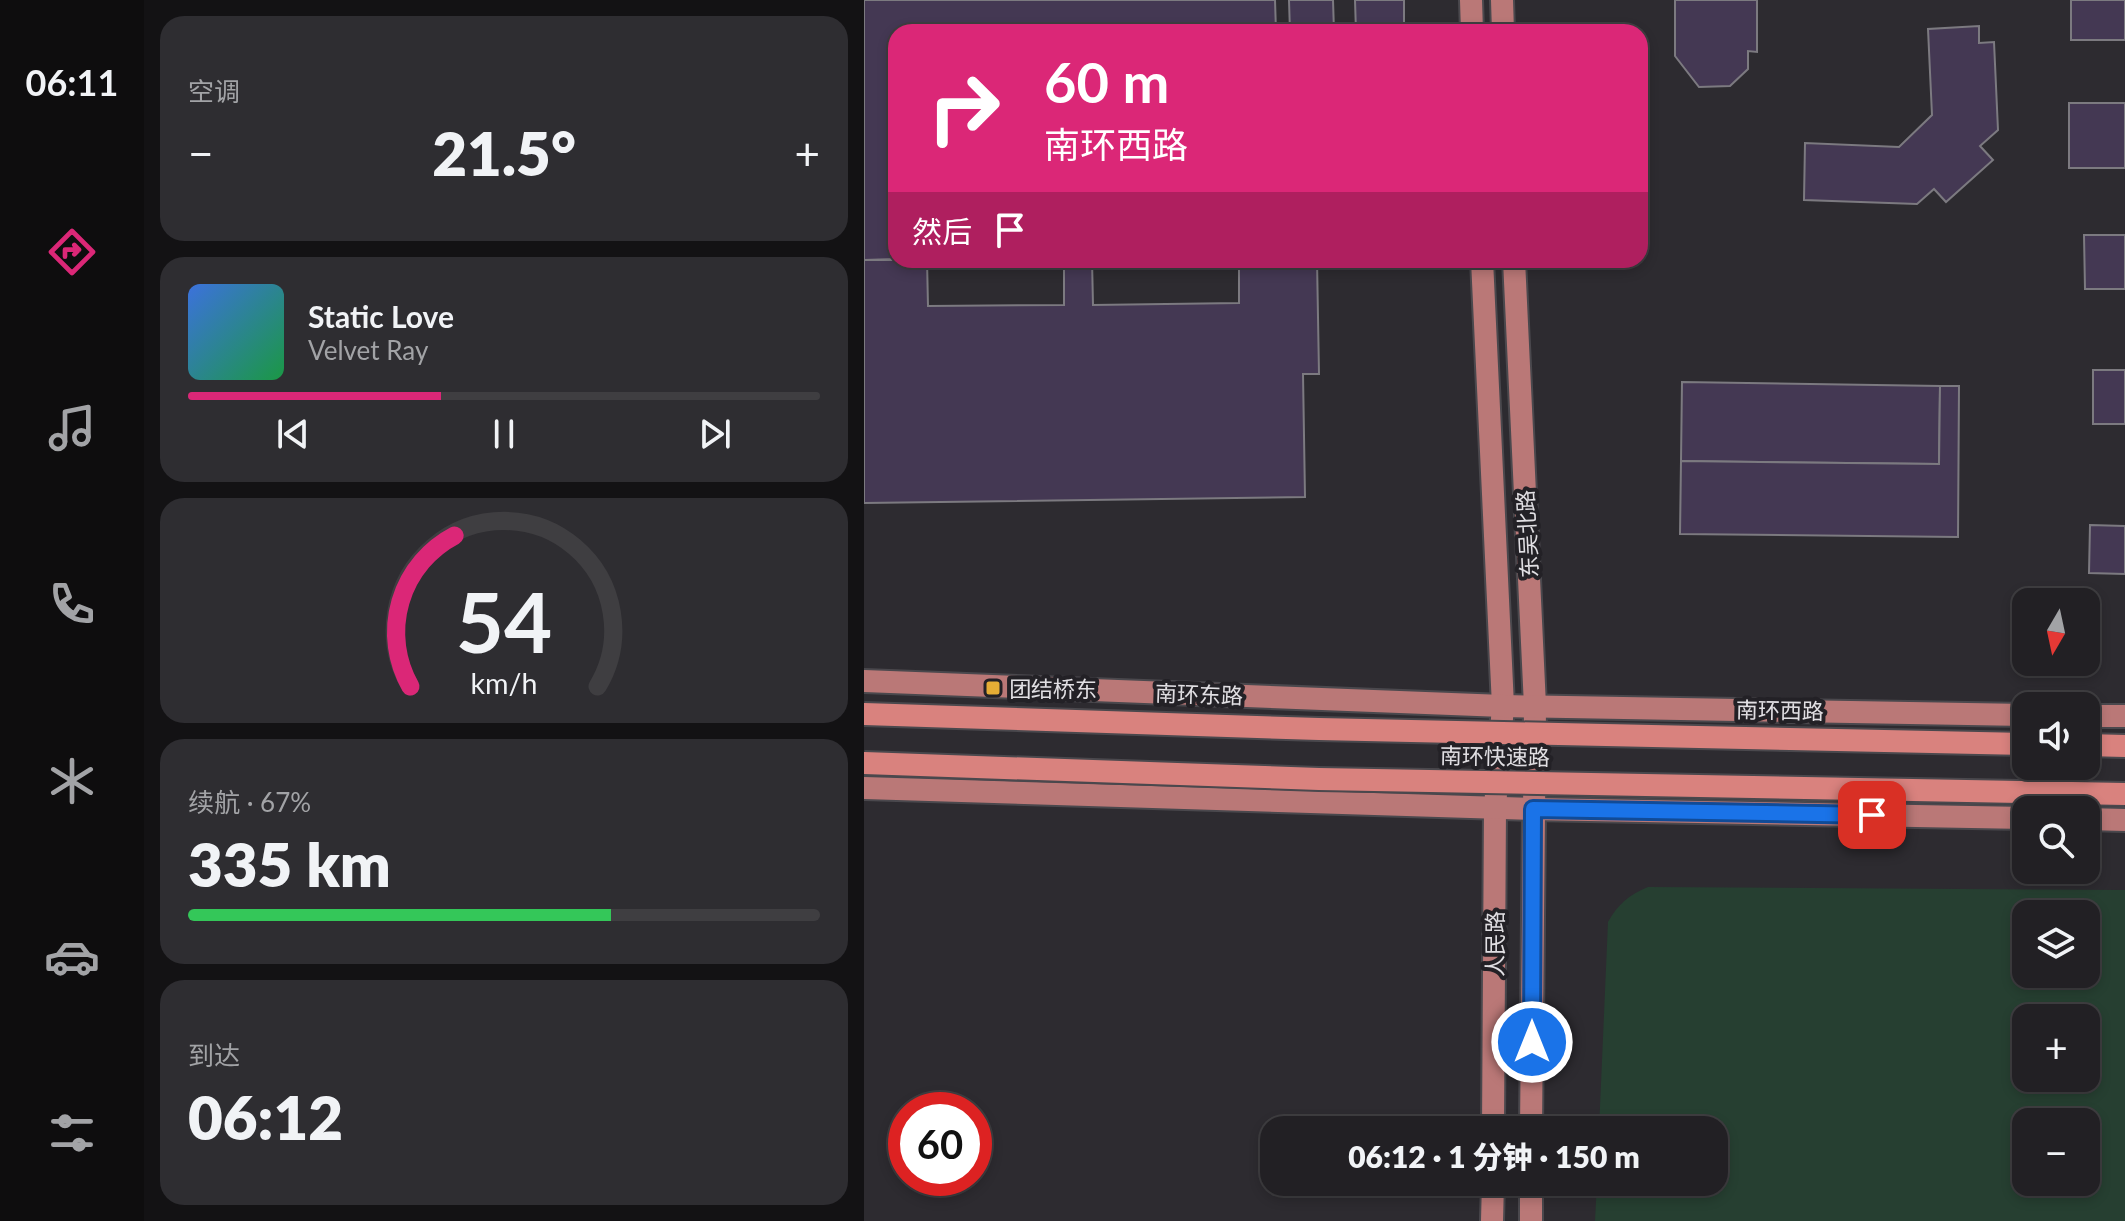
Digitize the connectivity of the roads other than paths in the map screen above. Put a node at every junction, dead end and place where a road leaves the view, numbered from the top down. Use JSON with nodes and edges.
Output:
{"nodes":[{"id":1,"x":1471,"y":0,"type":"edge"},
{"id":2,"x":1502,"y":0,"type":"edge"},
{"id":3,"x":1472,"y":24,"type":"edge"},
{"id":4,"x":1503,"y":24,"type":"edge"},
{"id":5,"x":1482,"y":268,"type":"edge"},
{"id":6,"x":1514,"y":268,"type":"edge"},
{"id":7,"x":864,"y":681,"type":"edge"},
{"id":8,"x":1503,"y":706,"type":"junction"},
{"id":9,"x":1535,"y":706,"type":"junction"},
{"id":10,"x":864,"y":714,"type":"edge"},
{"id":11,"x":2012,"y":715,"type":"edge"},
{"id":12,"x":2100,"y":716,"type":"edge"},
{"id":13,"x":2125,"y":716,"type":"edge"},
{"id":14,"x":2012,"y":744,"type":"edge"},
{"id":15,"x":2100,"y":745,"type":"edge"},
{"id":16,"x":2125,"y":746,"type":"edge"},
{"id":17,"x":864,"y":763,"type":"edge"},
{"id":18,"x":864,"y":788,"type":"edge"},
{"id":19,"x":2125,"y":794,"type":"edge"},
{"id":20,"x":1495,"y":807,"type":"junction"},
{"id":21,"x":1533,"y":809,"type":"junction"},
{"id":22,"x":2012,"y":818,"type":"edge"},
{"id":23,"x":2100,"y":819,"type":"edge"},
{"id":24,"x":2125,"y":820,"type":"edge"},
{"id":25,"x":1493,"y":1116,"type":"edge"},
{"id":26,"x":1531,"y":1116,"type":"edge"},
{"id":27,"x":1493,"y":1196,"type":"edge"},
{"id":28,"x":1531,"y":1196,"type":"edge"},
{"id":29,"x":1492,"y":1221,"type":"edge"},
{"id":30,"x":1531,"y":1221,"type":"edge"}],
"edges":[{"from":1,"to":3,"type":"main road"},
{"from":2,"to":4,"type":"main road"},
{"from":5,"to":8,"type":"main road","name":"东吴北路"},
{"from":6,"to":9,"type":"main road","name":"东吴北路"},
{"from":7,"to":8,"type":"main road","name":"南环东路"},
{"from":8,"to":9,"type":"main road","name":"南环东路"},
{"from":8,"to":20,"type":"main road","name":"东吴北路"},
{"from":9,"to":11,"type":"main road","name":"南环西路"},
{"from":9,"to":21,"type":"main road","name":"东吴北路"},
{"from":10,"to":14,"type":"highway","name":"南环快速路","bridge":true},
{"from":12,"to":13,"type":"main road"},
{"from":15,"to":16,"type":"highway"},
{"from":17,"to":19,"type":"highway","name":"南环快速路","bridge":true},
{"from":18,"to":20,"type":"main road"},
{"from":20,"to":21,"type":"main road"},
{"from":20,"to":25,"type":"main road","name":"人民路"},
{"from":21,"to":22,"type":"main road"},
{"from":21,"to":26,"type":"main road","name":"人民路"},
{"from":23,"to":24,"type":"main road"},
{"from":27,"to":29,"type":"main road"},
{"from":28,"to":30,"type":"main road"}]}
